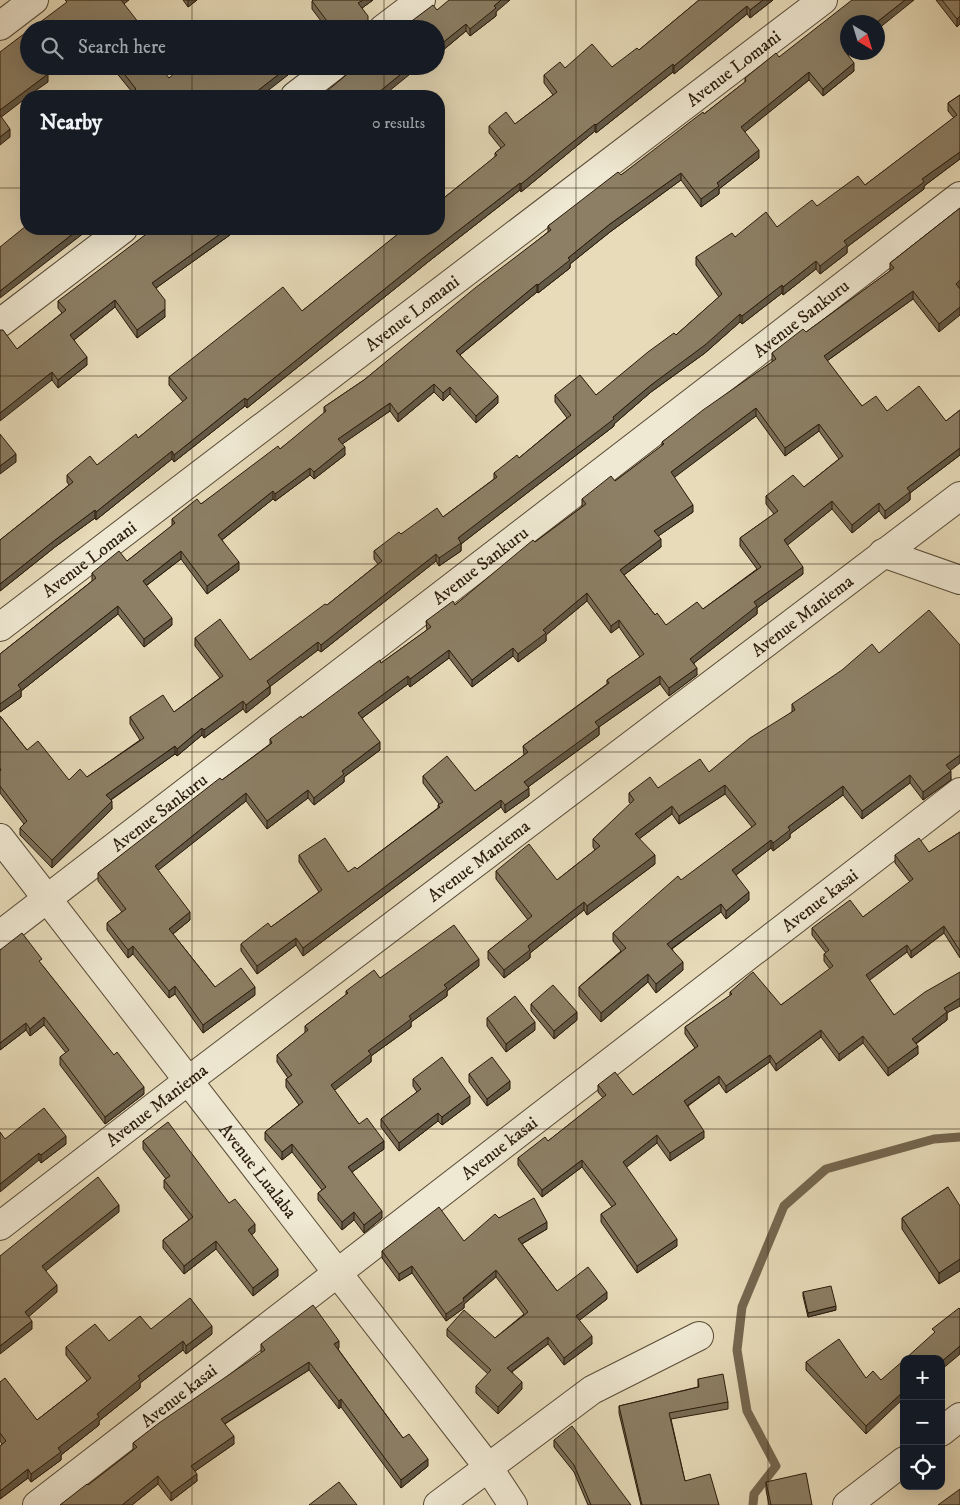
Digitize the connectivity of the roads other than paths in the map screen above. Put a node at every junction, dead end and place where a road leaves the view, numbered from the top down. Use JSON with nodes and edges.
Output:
{"nodes":[{"id":1,"x":34,"y":0,"type":"edge"},
{"id":2,"x":421,"y":0,"type":"edge"},
{"id":3,"x":823,"y":0,"type":"edge"},
{"id":4,"x":395,"y":20,"type":"edge"},
{"id":5,"x":0,"y":26,"type":"edge"},
{"id":6,"x":322,"y":75,"type":"edge"},
{"id":7,"x":303,"y":90,"type":"edge"},
{"id":8,"x":960,"y":196,"type":"edge"},
{"id":9,"x":115,"y":235,"type":"edge"},
{"id":10,"x":0,"y":323,"type":"edge"},
{"id":11,"x":960,"y":496,"type":"edge"},
{"id":12,"x":883,"y":553,"type":"junction"},
{"id":13,"x":960,"y":580,"type":"edge"},
{"id":14,"x":0,"y":627,"type":"edge"},
{"id":15,"x":960,"y":792,"type":"edge"},
{"id":16,"x":0,"y":838,"type":"edge"},
{"id":17,"x":47,"y":899,"type":"junction"},
{"id":18,"x":0,"y":935,"type":"edge"},
{"id":19,"x":189,"y":1080,"type":"junction"},
{"id":20,"x":0,"y":1226,"type":"edge"},
{"id":21,"x":339,"y":1273,"type":"junction"},
{"id":22,"x":699,"y":1336,"type":"dead end"},
{"id":23,"x":960,"y":1417,"type":"edge"},
{"id":24,"x":945,"y":1429,"type":"edge"},
{"id":25,"x":900,"y":1464,"type":"edge"},
{"id":26,"x":488,"y":1467,"type":"junction"},
{"id":27,"x":37,"y":1505,"type":"edge"},
{"id":28,"x":438,"y":1505,"type":"edge"},
{"id":29,"x":513,"y":1505,"type":"edge"},
{"id":30,"x":848,"y":1505,"type":"edge"}],
"edges":[{"from":1,"to":5,"type":"street"},
{"from":2,"to":4,"type":"street"},
{"from":3,"to":14,"type":"street","name":"Avenue Lomani"},
{"from":6,"to":7,"type":"street"},
{"from":8,"to":17,"type":"street","name":"Avenue Sankuru"},
{"from":9,"to":10,"type":"street"},
{"from":11,"to":12,"type":"street","name":"Avenue Maniema"},
{"from":12,"to":13,"type":"street"},
{"from":12,"to":19,"type":"street","name":"Avenue Maniema"},
{"from":15,"to":21,"type":"street","name":"Avenue kasai"},
{"from":16,"to":17,"type":"street","name":"Avenue Lualaba"},
{"from":17,"to":18,"type":"street","name":"Avenue Sankuru"},
{"from":17,"to":19,"type":"street","name":"Avenue Lualaba"},
{"from":19,"to":20,"type":"street","name":"Avenue Maniema"},
{"from":19,"to":21,"type":"street","name":"Avenue Lualaba"},
{"from":21,"to":26,"type":"street","name":"Avenue Lualaba"},
{"from":21,"to":27,"type":"street","name":"Avenue kasai"},
{"from":22,"to":26,"type":"street"},
{"from":23,"to":24,"type":"street"},
{"from":25,"to":30,"type":"street"},
{"from":26,"to":28,"type":"street"},
{"from":26,"to":29,"type":"street","name":"Avenue Lualaba"}]}
